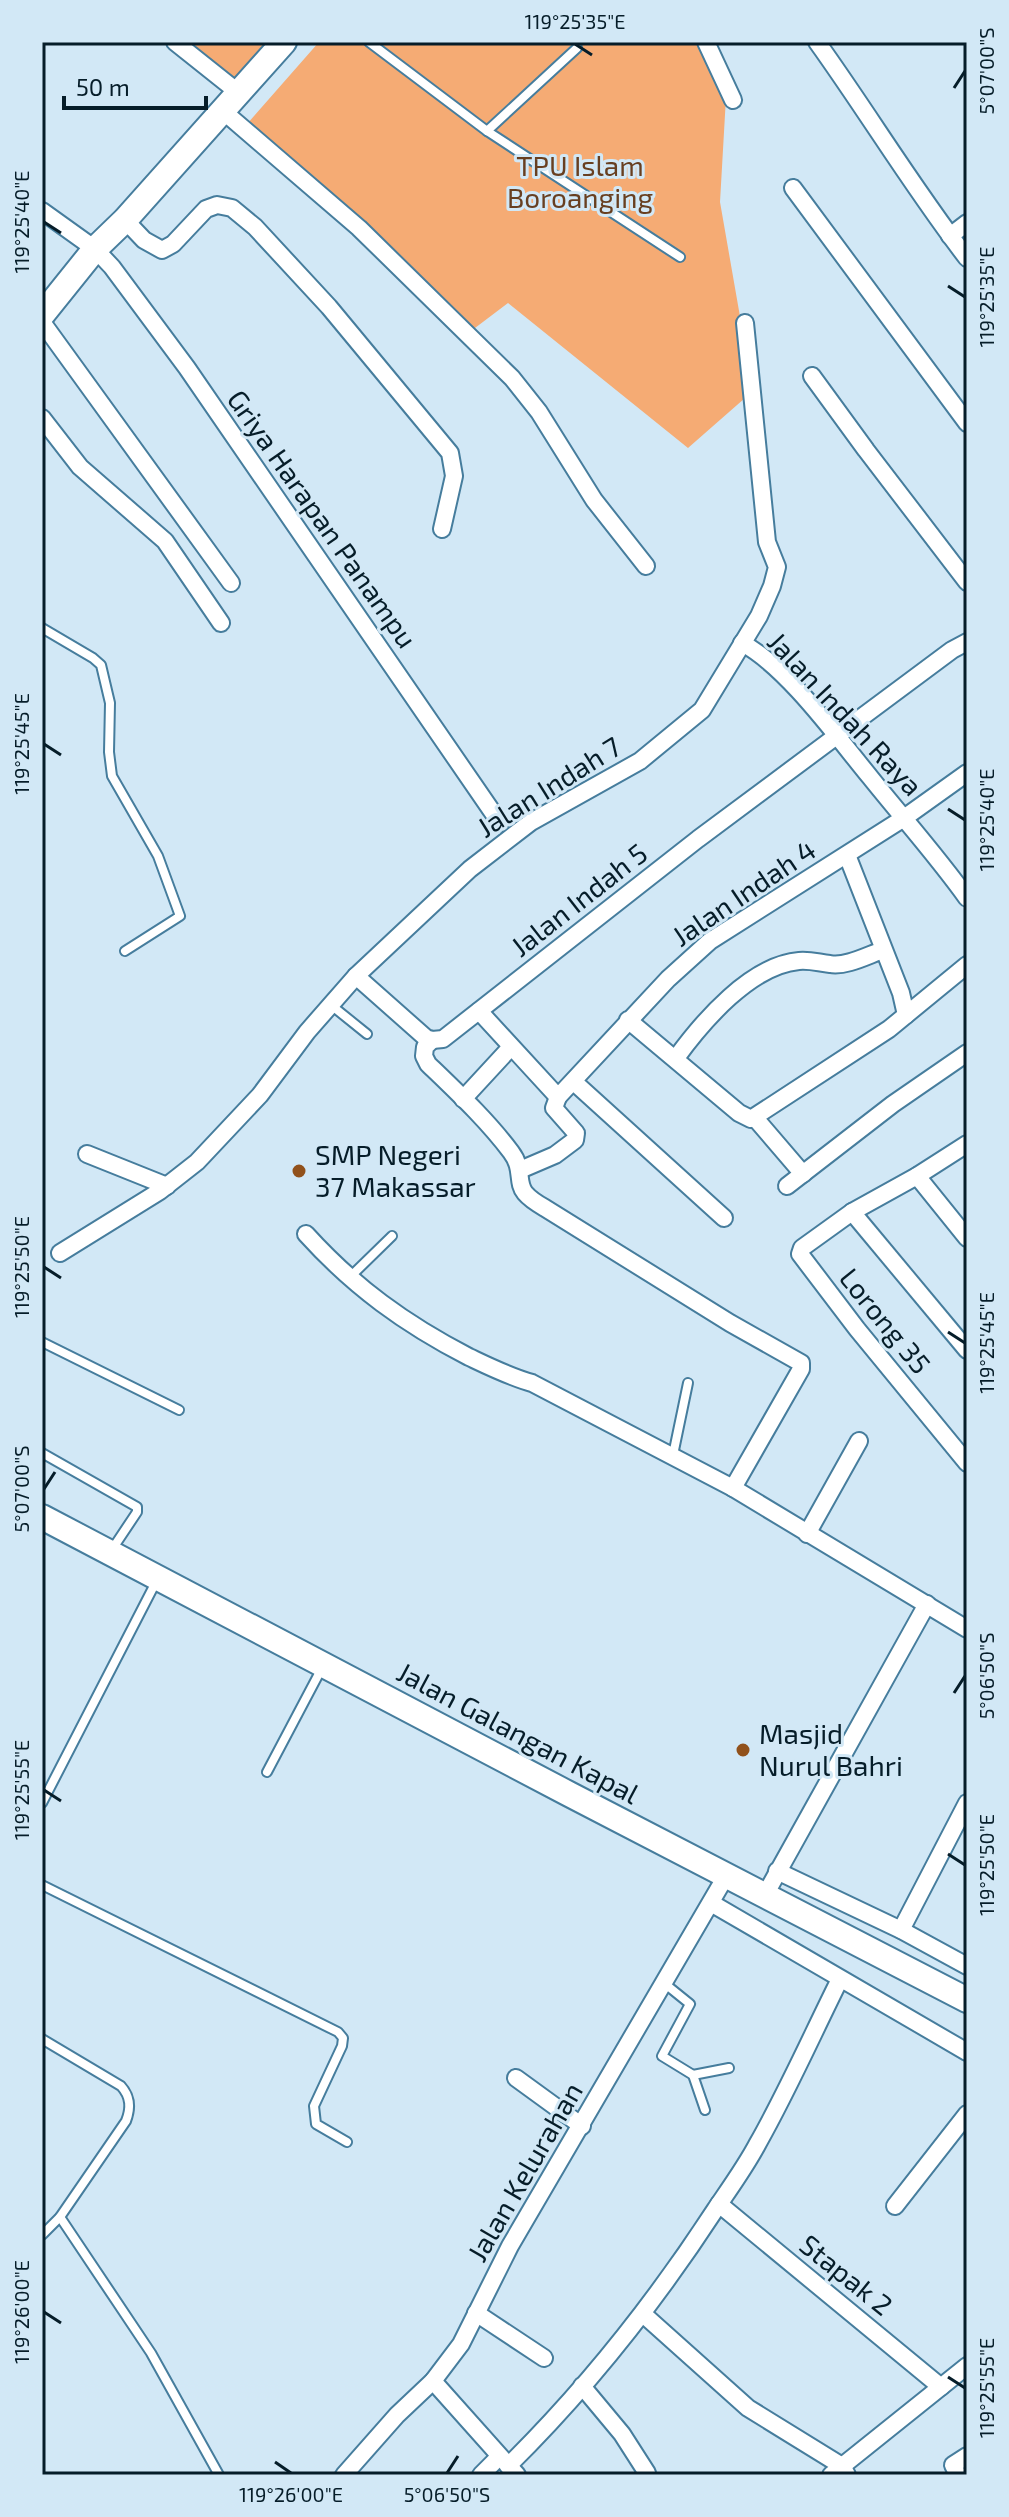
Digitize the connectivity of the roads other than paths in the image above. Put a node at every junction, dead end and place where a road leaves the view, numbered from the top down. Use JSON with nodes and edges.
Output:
{"nodes":[{"id":1,"x":175,"y":42,"type":"edge"},
{"id":2,"x":284,"y":42,"type":"edge"},
{"id":3,"x":369,"y":42,"type":"edge"},
{"id":4,"x":706,"y":42,"type":"edge"},
{"id":5,"x":817,"y":42,"type":"edge"},
{"id":6,"x":577,"y":48,"type":"dead end"},
{"id":7,"x":733,"y":100,"type":"dead end"},
{"id":8,"x":231,"y":102,"type":"junction"},
{"id":9,"x":487,"y":131,"type":"junction"},
{"id":10,"x":793,"y":188,"type":"dead end"},
{"id":11,"x":42,"y":211,"type":"edge"},
{"id":12,"x":125,"y":220,"type":"junction"},
{"id":13,"x":967,"y":223,"type":"edge"},
{"id":14,"x":950,"y":236,"type":"junction"},
{"id":15,"x":95,"y":249,"type":"junction"},
{"id":16,"x":680,"y":257,"type":"dead end"},
{"id":17,"x":967,"y":258,"type":"edge"},
{"id":18,"x":42,"y":315,"type":"edge"},
{"id":19,"x":42,"y":322,"type":"edge"},
{"id":20,"x":745,"y":323,"type":"dead end"},
{"id":21,"x":812,"y":376,"type":"dead end"},
{"id":22,"x":42,"y":418,"type":"edge"},
{"id":23,"x":967,"y":423,"type":"edge"},
{"id":24,"x":442,"y":529,"type":"dead end"},
{"id":25,"x":646,"y":566,"type":"dead end"},
{"id":26,"x":967,"y":582,"type":"edge"},
{"id":27,"x":231,"y":583,"type":"dead end"},
{"id":28,"x":221,"y":623,"type":"dead end"},
{"id":29,"x":42,"y":628,"type":"edge"},
{"id":30,"x":967,"y":642,"type":"edge"},
{"id":31,"x":742,"y":643,"type":"junction"},
{"id":32,"x":836,"y":735,"type":"junction"},
{"id":33,"x":967,"y":773,"type":"edge"},
{"id":34,"x":904,"y":818,"type":"junction"},
{"id":35,"x":500,"y":823,"type":"dead end"},
{"id":36,"x":847,"y":855,"type":"junction"},
{"id":37,"x":967,"y":898,"type":"edge"},
{"id":38,"x":883,"y":950,"type":"junction"},
{"id":39,"x":125,"y":951,"type":"dead end"},
{"id":40,"x":967,"y":965,"type":"edge"},
{"id":41,"x":356,"y":976,"type":"junction"},
{"id":42,"x":331,"y":1005,"type":"junction"},
{"id":43,"x":479,"y":1011,"type":"junction"},
{"id":44,"x":906,"y":1015,"type":"junction"},
{"id":45,"x":628,"y":1020,"type":"junction"},
{"id":46,"x":367,"y":1034,"type":"dead end"},
{"id":47,"x":432,"y":1040,"type":"junction"},
{"id":48,"x":511,"y":1047,"type":"junction"},
{"id":49,"x":967,"y":1053,"type":"edge"},
{"id":50,"x":676,"y":1058,"type":"junction"},
{"id":51,"x":574,"y":1082,"type":"junction"},
{"id":52,"x":558,"y":1097,"type":"junction"},
{"id":53,"x":463,"y":1099,"type":"junction"},
{"id":54,"x":755,"y":1118,"type":"junction"},
{"id":55,"x":967,"y":1144,"type":"edge"},
{"id":56,"x":87,"y":1154,"type":"dead end"},
{"id":57,"x":520,"y":1170,"type":"junction"},
{"id":58,"x":803,"y":1174,"type":"junction"},
{"id":59,"x":917,"y":1176,"type":"junction"},
{"id":60,"x":167,"y":1186,"type":"junction"},
{"id":61,"x":787,"y":1186,"type":"dead end"},
{"id":62,"x":852,"y":1212,"type":"junction"},
{"id":63,"x":724,"y":1218,"type":"dead end"},
{"id":64,"x":306,"y":1234,"type":"dead end"},
{"id":65,"x":392,"y":1236,"type":"dead end"},
{"id":66,"x":967,"y":1238,"type":"edge"},
{"id":67,"x":60,"y":1253,"type":"dead end"},
{"id":68,"x":349,"y":1278,"type":"junction"},
{"id":69,"x":42,"y":1342,"type":"edge"},
{"id":70,"x":967,"y":1350,"type":"edge"},
{"id":71,"x":688,"y":1383,"type":"dead end"},
{"id":72,"x":179,"y":1410,"type":"dead end"},
{"id":73,"x":859,"y":1441,"type":"dead end"},
{"id":74,"x":42,"y":1453,"type":"edge"},
{"id":75,"x":673,"y":1455,"type":"junction"},
{"id":76,"x":967,"y":1463,"type":"edge"},
{"id":77,"x":733,"y":1488,"type":"junction"},
{"id":78,"x":42,"y":1517,"type":"edge"},
{"id":79,"x":807,"y":1534,"type":"junction"},
{"id":80,"x":111,"y":1552,"type":"junction"},
{"id":81,"x":157,"y":1579,"type":"junction"},
{"id":82,"x":927,"y":1604,"type":"junction"},
{"id":83,"x":967,"y":1629,"type":"edge"},
{"id":84,"x":324,"y":1666,"type":"junction"},
{"id":85,"x":267,"y":1772,"type":"dead end"},
{"id":86,"x":42,"y":1803,"type":"edge"},
{"id":87,"x":967,"y":1803,"type":"edge"},
{"id":88,"x":777,"y":1871,"type":"junction"},
{"id":89,"x":726,"y":1876,"type":"junction"},
{"id":90,"x":42,"y":1885,"type":"edge"},
{"id":91,"x":765,"y":1895,"type":"junction"},
{"id":92,"x":711,"y":1903,"type":"junction"},
{"id":93,"x":901,"y":1930,"type":"junction"},
{"id":94,"x":967,"y":1966,"type":"edge"},
{"id":95,"x":840,"y":1979,"type":"junction"},
{"id":96,"x":664,"y":1983,"type":"junction"},
{"id":97,"x":967,"y":2000,"type":"edge"},
{"id":98,"x":42,"y":2039,"type":"edge"},
{"id":99,"x":967,"y":2052,"type":"edge"},
{"id":100,"x":729,"y":2068,"type":"dead end"},
{"id":101,"x":693,"y":2075,"type":"junction"},
{"id":102,"x":516,"y":2078,"type":"dead end"},
{"id":103,"x":705,"y":2110,"type":"dead end"},
{"id":104,"x":967,"y":2114,"type":"edge"},
{"id":105,"x":582,"y":2126,"type":"junction"},
{"id":106,"x":347,"y":2142,"type":"dead end"},
{"id":107,"x":719,"y":2204,"type":"junction"},
{"id":108,"x":895,"y":2206,"type":"dead end"},
{"id":109,"x":60,"y":2217,"type":"junction"},
{"id":110,"x":42,"y":2235,"type":"edge"},
{"id":111,"x":476,"y":2313,"type":"junction"},
{"id":112,"x":643,"y":2314,"type":"junction"},
{"id":113,"x":544,"y":2358,"type":"dead end"},
{"id":114,"x":967,"y":2366,"type":"edge"},
{"id":115,"x":433,"y":2381,"type":"junction"},
{"id":116,"x":582,"y":2386,"type":"junction"},
{"id":117,"x":941,"y":2387,"type":"junction"},
{"id":118,"x":967,"y":2456,"type":"edge"},
{"id":119,"x":508,"y":2466,"type":"edge"},
{"id":120,"x":840,"y":2472,"type":"edge"},
{"id":121,"x":647,"y":2473,"type":"dead end"},
{"id":122,"x":219,"y":2475,"type":"edge"},
{"id":123,"x":344,"y":2475,"type":"edge"},
{"id":124,"x":481,"y":2475,"type":"edge"},
{"id":125,"x":958,"y":2475,"type":"edge"}],
"edges":[{"from":1,"to":8,"type":"street"},
{"from":2,"to":8,"type":"main road"},
{"from":3,"to":9,"type":"lane"},
{"from":4,"to":7,"type":"street"},
{"from":5,"to":14,"type":"street"},
{"from":6,"to":9,"type":"lane"},
{"from":8,"to":12,"type":"main road"},
{"from":8,"to":25,"type":"street"},
{"from":9,"to":16,"type":"lane"},
{"from":10,"to":23,"type":"street"},
{"from":11,"to":15,"type":"street","name":"Griya Harapan Panampu"},
{"from":12,"to":15,"type":"main road"},
{"from":12,"to":24,"type":"street"},
{"from":13,"to":14,"type":"street"},
{"from":14,"to":17,"type":"street"},
{"from":15,"to":18,"type":"main road"},
{"from":15,"to":35,"type":"street","name":"Griya Harapan Panampu"},
{"from":19,"to":27,"type":"street"},
{"from":20,"to":31,"type":"street","name":"Jalan Indah 7"},
{"from":21,"to":26,"type":"street"},
{"from":22,"to":28,"type":"street"},
{"from":29,"to":39,"type":"lane"},
{"from":30,"to":32,"type":"street","name":"Jalan Indah 5"},
{"from":31,"to":32,"type":"street","name":"Jalan Indah Raya"},
{"from":31,"to":41,"type":"street","name":"Jalan Indah 7"},
{"from":32,"to":34,"type":"street","name":"Jalan Indah Raya"},
{"from":32,"to":43,"type":"street","name":"Jalan Indah 5"},
{"from":33,"to":34,"type":"street","name":"Jalan Indah 4"},
{"from":34,"to":36,"type":"street","name":"Jalan Indah 4"},
{"from":34,"to":37,"type":"street","name":"Jalan Indah Raya"},
{"from":36,"to":38,"type":"street"},
{"from":36,"to":45,"type":"street","name":"Jalan Indah 4"},
{"from":38,"to":44,"type":"street"},
{"from":38,"to":50,"type":"street"},
{"from":40,"to":44,"type":"street"},
{"from":41,"to":42,"type":"street","name":"Jalan Indah 7"},
{"from":41,"to":47,"type":"street"},
{"from":42,"to":46,"type":"lane"},
{"from":42,"to":60,"type":"street","name":"Jalan Indah 7"},
{"from":43,"to":47,"type":"street","name":"Jalan Indah 5"},
{"from":43,"to":48,"type":"street"},
{"from":44,"to":54,"type":"street"},
{"from":45,"to":50,"type":"street"},
{"from":45,"to":51,"type":"street","name":"Jalan Indah 4"},
{"from":47,"to":53,"type":"street"},
{"from":48,"to":52,"type":"street"},
{"from":48,"to":53,"type":"street"},
{"from":49,"to":58,"type":"street"},
{"from":50,"to":54,"type":"street"},
{"from":51,"to":52,"type":"street","name":"Jalan Indah 4"},
{"from":51,"to":63,"type":"street"},
{"from":52,"to":57,"type":"street"},
{"from":53,"to":57,"type":"street"},
{"from":54,"to":58,"type":"street"},
{"from":55,"to":59,"type":"street"},
{"from":56,"to":60,"type":"street"},
{"from":57,"to":77,"type":"street"},
{"from":58,"to":61,"type":"street"},
{"from":59,"to":62,"type":"street"},
{"from":59,"to":66,"type":"street"},
{"from":60,"to":67,"type":"street","name":"Jalan Indah 7"},
{"from":62,"to":70,"type":"street"},
{"from":62,"to":76,"type":"street","name":"Lorong 35"},
{"from":64,"to":68,"type":"street"},
{"from":65,"to":68,"type":"lane"},
{"from":68,"to":75,"type":"street"},
{"from":69,"to":72,"type":"lane"},
{"from":71,"to":75,"type":"lane"},
{"from":73,"to":79,"type":"street"},
{"from":74,"to":80,"type":"lane"},
{"from":75,"to":77,"type":"street"},
{"from":77,"to":79,"type":"street"},
{"from":78,"to":80,"type":"main road","name":"Jalan Galangan Kapal"},
{"from":79,"to":82,"type":"street"},
{"from":80,"to":81,"type":"main road","name":"Jalan Galangan Kapal"},
{"from":81,"to":84,"type":"main road","name":"Jalan Galangan Kapal"},
{"from":81,"to":86,"type":"lane"},
{"from":82,"to":83,"type":"street"},
{"from":82,"to":88,"type":"street"},
{"from":84,"to":85,"type":"lane"},
{"from":84,"to":89,"type":"main road","name":"Jalan Galangan Kapal"},
{"from":87,"to":93,"type":"street"},
{"from":88,"to":91,"type":"street"},
{"from":88,"to":93,"type":"street"},
{"from":89,"to":91,"type":"main road","name":"Jalan Galangan Kapal"},
{"from":89,"to":92,"type":"street","name":"Jalan Kelurahan"},
{"from":90,"to":106,"type":"lane"},
{"from":91,"to":97,"type":"main road","name":"Jalan Galangan Kapal"},
{"from":92,"to":95,"type":"street"},
{"from":92,"to":96,"type":"street","name":"Jalan Kelurahan"},
{"from":93,"to":94,"type":"street"},
{"from":95,"to":99,"type":"street"},
{"from":95,"to":107,"type":"street"},
{"from":96,"to":101,"type":"lane"},
{"from":96,"to":105,"type":"street","name":"Jalan Kelurahan"},
{"from":98,"to":109,"type":"lane"},
{"from":100,"to":101,"type":"lane"},
{"from":101,"to":103,"type":"lane"},
{"from":102,"to":105,"type":"street"},
{"from":104,"to":108,"type":"street"},
{"from":105,"to":111,"type":"street","name":"Jalan Kelurahan"},
{"from":107,"to":112,"type":"street"},
{"from":107,"to":117,"type":"street","name":"Stapak 2"},
{"from":109,"to":110,"type":"lane"},
{"from":109,"to":122,"type":"lane"},
{"from":111,"to":113,"type":"street"},
{"from":111,"to":115,"type":"street","name":"Jalan Kelurahan"},
{"from":112,"to":116,"type":"street"},
{"from":112,"to":120,"type":"street"},
{"from":114,"to":117,"type":"street"},
{"from":115,"to":119,"type":"street"},
{"from":115,"to":123,"type":"street","name":"Jalan Kelurahan"},
{"from":116,"to":119,"type":"street"},
{"from":116,"to":121,"type":"street"},
{"from":117,"to":120,"type":"street"},
{"from":118,"to":125,"type":"street"},
{"from":119,"to":124,"type":"street"}]}
